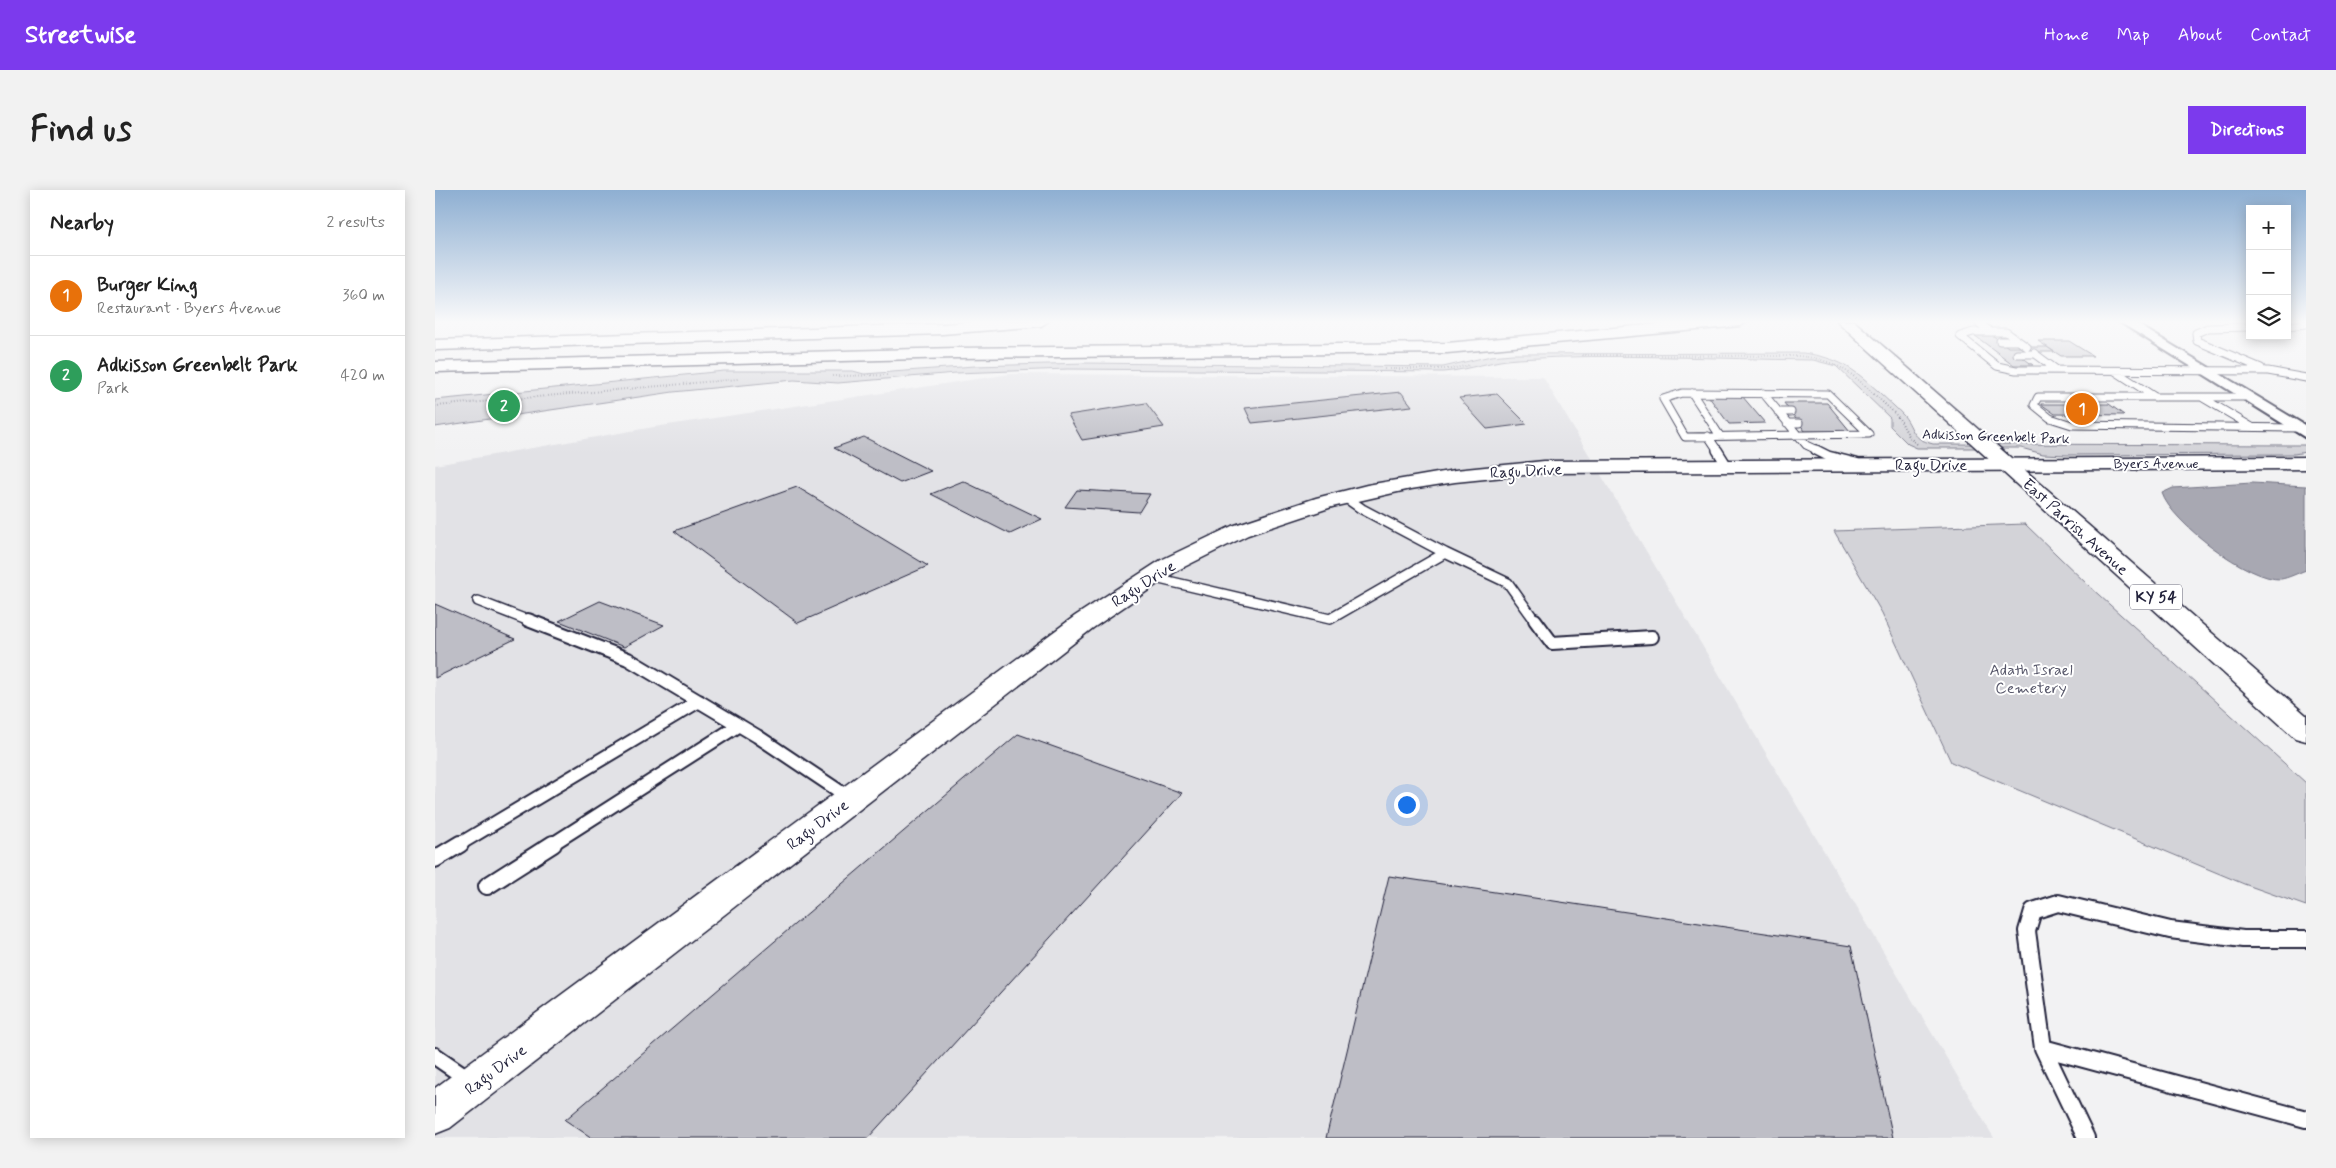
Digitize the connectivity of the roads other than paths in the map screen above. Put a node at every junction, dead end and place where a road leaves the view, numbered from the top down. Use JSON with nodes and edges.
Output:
{"nodes":[{"id":1,"x":500,"y":365,"type":"edge"},
{"id":2,"x":1895,"y":365,"type":"edge"},
{"id":3,"x":2003,"y":365,"type":"edge"},
{"id":4,"x":2050,"y":365,"type":"edge"},
{"id":5,"x":2196,"y":365,"type":"edge"},
{"id":6,"x":2254,"y":365,"type":"edge"},
{"id":7,"x":435,"y":367,"type":"edge"},
{"id":8,"x":2057,"y":370,"type":"junction"},
{"id":9,"x":2115,"y":371,"type":"junction"},
{"id":10,"x":2268,"y":371,"type":"junction"},
{"id":11,"x":2207,"y":372,"type":"junction"},
{"id":12,"x":2306,"y":378,"type":"edge"},
{"id":13,"x":1693,"y":393,"type":"junction"},
{"id":14,"x":1763,"y":393,"type":"junction"},
{"id":15,"x":2155,"y":397,"type":"junction"},
{"id":16,"x":2203,"y":397,"type":"junction"},
{"id":17,"x":2248,"y":397,"type":"junction"},
{"id":18,"x":1833,"y":411,"type":"dead end"},
{"id":19,"x":1845,"y":411,"type":"junction"},
{"id":20,"x":1777,"y":412,"type":"junction"},
{"id":21,"x":1791,"y":412,"type":"dead end"},
{"id":22,"x":1857,"y":422,"type":"junction"},
{"id":23,"x":1799,"y":423,"type":"dead end"},
{"id":24,"x":1843,"y":423,"type":"dead end"},
{"id":25,"x":1787,"y":424,"type":"junction"},
{"id":26,"x":2253,"y":428,"type":"junction"},
{"id":27,"x":2302,"y":430,"type":"edge"},
{"id":28,"x":1708,"y":436,"type":"junction"},
{"id":29,"x":1721,"y":436,"type":"junction"},
{"id":30,"x":1796,"y":436,"type":"junction"},
{"id":31,"x":2306,"y":463,"type":"edge"},
{"id":32,"x":2006,"y":464,"type":"junction"},
{"id":33,"x":1864,"y":465,"type":"junction"},
{"id":34,"x":1727,"y":466,"type":"junction"},
{"id":35,"x":1345,"y":497,"type":"junction"},
{"id":36,"x":1445,"y":552,"type":"junction"},
{"id":37,"x":1151,"y":577,"type":"junction"},
{"id":38,"x":478,"y":601,"type":"dead end"},
{"id":39,"x":1652,"y":638,"type":"dead end"},
{"id":40,"x":699,"y":701,"type":"junction"},
{"id":41,"x":739,"y":725,"type":"junction"},
{"id":42,"x":2306,"y":731,"type":"edge"},
{"id":43,"x":851,"y":799,"type":"junction"},
{"id":44,"x":435,"y":859,"type":"edge"},
{"id":45,"x":487,"y":886,"type":"dead end"},
{"id":46,"x":2306,"y":939,"type":"edge"},
{"id":47,"x":2043,"y":1048,"type":"junction"},
{"id":48,"x":435,"y":1056,"type":"edge"},
{"id":49,"x":475,"y":1084,"type":"junction"},
{"id":50,"x":435,"y":1114,"type":"edge"},
{"id":51,"x":2306,"y":1119,"type":"edge"},
{"id":52,"x":2086,"y":1138,"type":"edge"}],
"edges":[{"from":1,"to":7,"type":"main road"},
{"from":2,"to":32,"type":"main road","name":"East Parrish Avenue","number":"KY 54"},
{"from":3,"to":8,"type":"lane"},
{"from":4,"to":8,"type":"lane"},
{"from":5,"to":11,"type":"street"},
{"from":6,"to":10,"type":"lane"},
{"from":8,"to":9,"type":"lane"},
{"from":9,"to":11,"type":"lane"},
{"from":9,"to":15,"type":"lane"},
{"from":10,"to":11,"type":"lane"},
{"from":10,"to":12,"type":"lane"},
{"from":11,"to":17,"type":"street"},
{"from":13,"to":14,"type":"lane"},
{"from":13,"to":28,"type":"lane"},
{"from":13,"to":29,"type":"lane"},
{"from":14,"to":19,"type":"lane"},
{"from":14,"to":20,"type":"lane"},
{"from":15,"to":16,"type":"lane"},
{"from":15,"to":26,"type":"lane"},
{"from":16,"to":17,"type":"lane"},
{"from":16,"to":26,"type":"lane"},
{"from":17,"to":27,"type":"street"},
{"from":18,"to":19,"type":"lane"},
{"from":19,"to":22,"type":"lane"},
{"from":20,"to":21,"type":"lane"},
{"from":20,"to":25,"type":"lane"},
{"from":22,"to":24,"type":"lane"},
{"from":22,"to":30,"type":"lane"},
{"from":23,"to":25,"type":"lane"},
{"from":25,"to":30,"type":"lane"},
{"from":26,"to":27,"type":"lane"},
{"from":28,"to":29,"type":"lane"},
{"from":28,"to":34,"type":"lane"},
{"from":29,"to":30,"type":"lane"},
{"from":30,"to":33,"type":"lane"},
{"from":31,"to":32,"type":"main road","name":"Byers Avenue"},
{"from":32,"to":33,"type":"main road","name":"Ragu Drive"},
{"from":32,"to":42,"type":"main road","name":"East Parrish Avenue","number":"KY 54"},
{"from":33,"to":34,"type":"main road","name":"Ragu Drive"},
{"from":34,"to":35,"type":"main road","name":"Ragu Drive"},
{"from":35,"to":36,"type":"lane"},
{"from":35,"to":37,"type":"main road","name":"Ragu Drive"},
{"from":36,"to":37,"type":"lane"},
{"from":36,"to":39,"type":"lane"},
{"from":37,"to":43,"type":"main road","name":"Ragu Drive"},
{"from":38,"to":40,"type":"lane"},
{"from":40,"to":41,"type":"lane"},
{"from":40,"to":44,"type":"lane"},
{"from":41,"to":43,"type":"lane"},
{"from":41,"to":45,"type":"lane"},
{"from":43,"to":49,"type":"main road","name":"Ragu Drive"},
{"from":46,"to":47,"type":"lane"},
{"from":47,"to":51,"type":"lane"},
{"from":47,"to":52,"type":"lane"},
{"from":48,"to":49,"type":"lane"},
{"from":49,"to":50,"type":"main road","name":"Ragu Drive"}]}
